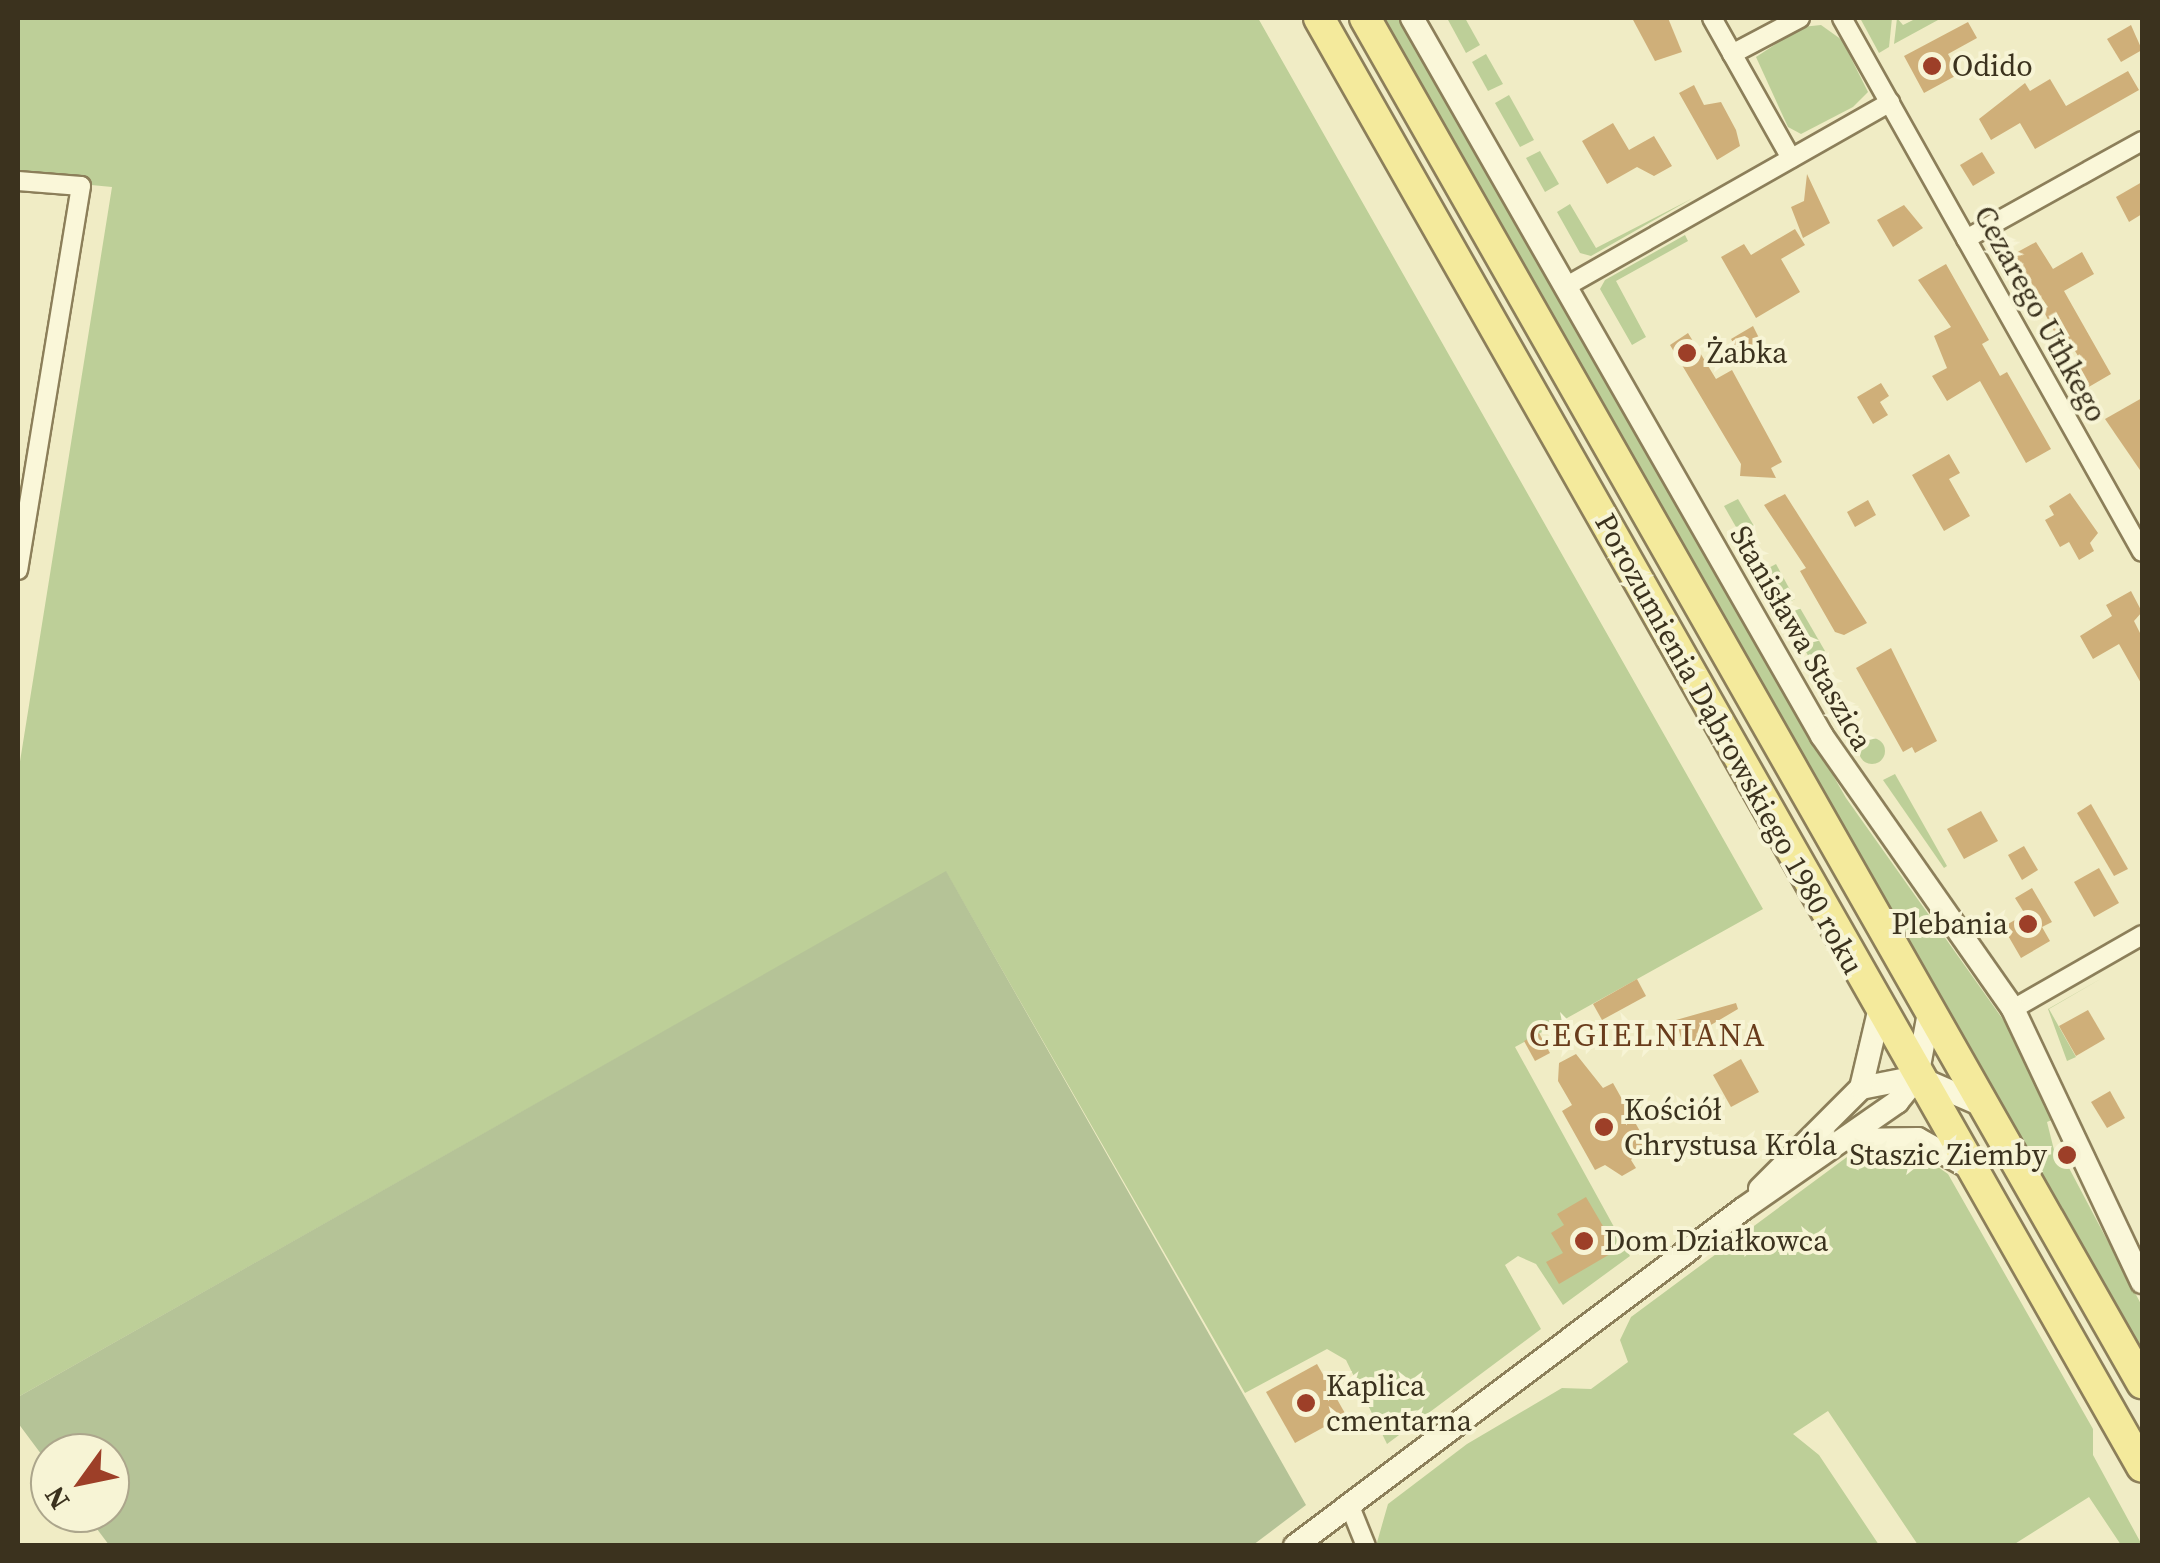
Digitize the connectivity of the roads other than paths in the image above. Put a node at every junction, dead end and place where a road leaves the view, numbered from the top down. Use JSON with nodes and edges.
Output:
{"nodes":[{"id":1,"x":1319,"y":18,"type":"edge"},
{"id":2,"x":1365,"y":18,"type":"edge"},
{"id":3,"x":1412,"y":18,"type":"edge"},
{"id":4,"x":1712,"y":18,"type":"edge"},
{"id":5,"x":1800,"y":18,"type":"edge"},
{"id":6,"x":1842,"y":18,"type":"edge"},
{"id":7,"x":1732,"y":54,"type":"junction"},
{"id":8,"x":1890,"y":102,"type":"junction"},
{"id":9,"x":2142,"y":140,"type":"edge"},
{"id":10,"x":1791,"y":158,"type":"junction"},
{"id":11,"x":18,"y":182,"type":"edge"},
{"id":12,"x":1966,"y":239,"type":"junction"},
{"id":13,"x":1565,"y":287,"type":"junction"},
{"id":14,"x":2140,"y":542,"type":"edge"},
{"id":15,"x":18,"y":570,"type":"edge"},
{"id":16,"x":2142,"y":935,"type":"edge"},
{"id":17,"x":2013,"y":1009,"type":"junction"},
{"id":18,"x":1879,"y":1012,"type":"junction"},
{"id":19,"x":1929,"y":1014,"type":"junction"},
{"id":20,"x":1917,"y":1077,"type":"junction"},
{"id":21,"x":1861,"y":1088,"type":"junction"},
{"id":22,"x":1985,"y":1107,"type":"junction"},
{"id":23,"x":1849,"y":1140,"type":"junction"},
{"id":24,"x":1972,"y":1170,"type":"junction"},
{"id":25,"x":1743,"y":1208,"type":"junction"},
{"id":26,"x":2142,"y":1282,"type":"edge"},
{"id":27,"x":2142,"y":1384,"type":"edge"},
{"id":28,"x":2142,"y":1467,"type":"edge"},
{"id":29,"x":1349,"y":1504,"type":"junction"},
{"id":30,"x":1295,"y":1546,"type":"edge"},
{"id":31,"x":1366,"y":1546,"type":"edge"}],
"edges":[{"from":1,"to":18,"type":"main road","name":"Porozumienia Dąbrowskiego 1980 roku"},
{"from":2,"to":19,"type":"main road","name":"Porozumienia Dąbrowskiego 1980 roku"},
{"from":3,"to":13,"type":"street","name":"Stanisława Staszica"},
{"from":4,"to":7,"type":"street"},
{"from":5,"to":7,"type":"street"},
{"from":6,"to":8,"type":"street","name":"Cezarego Uthkego"},
{"from":7,"to":10,"type":"street"},
{"from":8,"to":10,"type":"street"},
{"from":8,"to":12,"type":"street","name":"Cezarego Uthkego"},
{"from":9,"to":12,"type":"street"},
{"from":10,"to":13,"type":"street"},
{"from":11,"to":15,"type":"street"},
{"from":12,"to":14,"type":"street","name":"Cezarego Uthkego"},
{"from":13,"to":17,"type":"street","name":"Stanisława Staszica"},
{"from":16,"to":17,"type":"street"},
{"from":17,"to":26,"type":"street","name":"Stanisława Staszica"},
{"from":18,"to":20,"type":"main road","name":"Porozumienia Dąbrowskiego 1980 roku"},
{"from":18,"to":21,"type":"street"},
{"from":19,"to":20,"type":"street"},
{"from":19,"to":22,"type":"main road","name":"Porozumienia Dąbrowskiego 1980 roku"},
{"from":20,"to":21,"type":"street"},
{"from":20,"to":22,"type":"street"},
{"from":20,"to":23,"type":"street"},
{"from":20,"to":24,"type":"main road","name":"Porozumienia Dąbrowskiego 1980 roku"},
{"from":21,"to":25,"type":"street"},
{"from":22,"to":27,"type":"main road","name":"Porozumienia Dąbrowskiego 1980 roku"},
{"from":23,"to":24,"type":"street"},
{"from":23,"to":25,"type":"street"},
{"from":24,"to":28,"type":"main road","name":"Porozumienia Dąbrowskiego 1980 roku"},
{"from":25,"to":29,"type":"street"},
{"from":29,"to":30,"type":"street"},
{"from":29,"to":31,"type":"street"}]}
